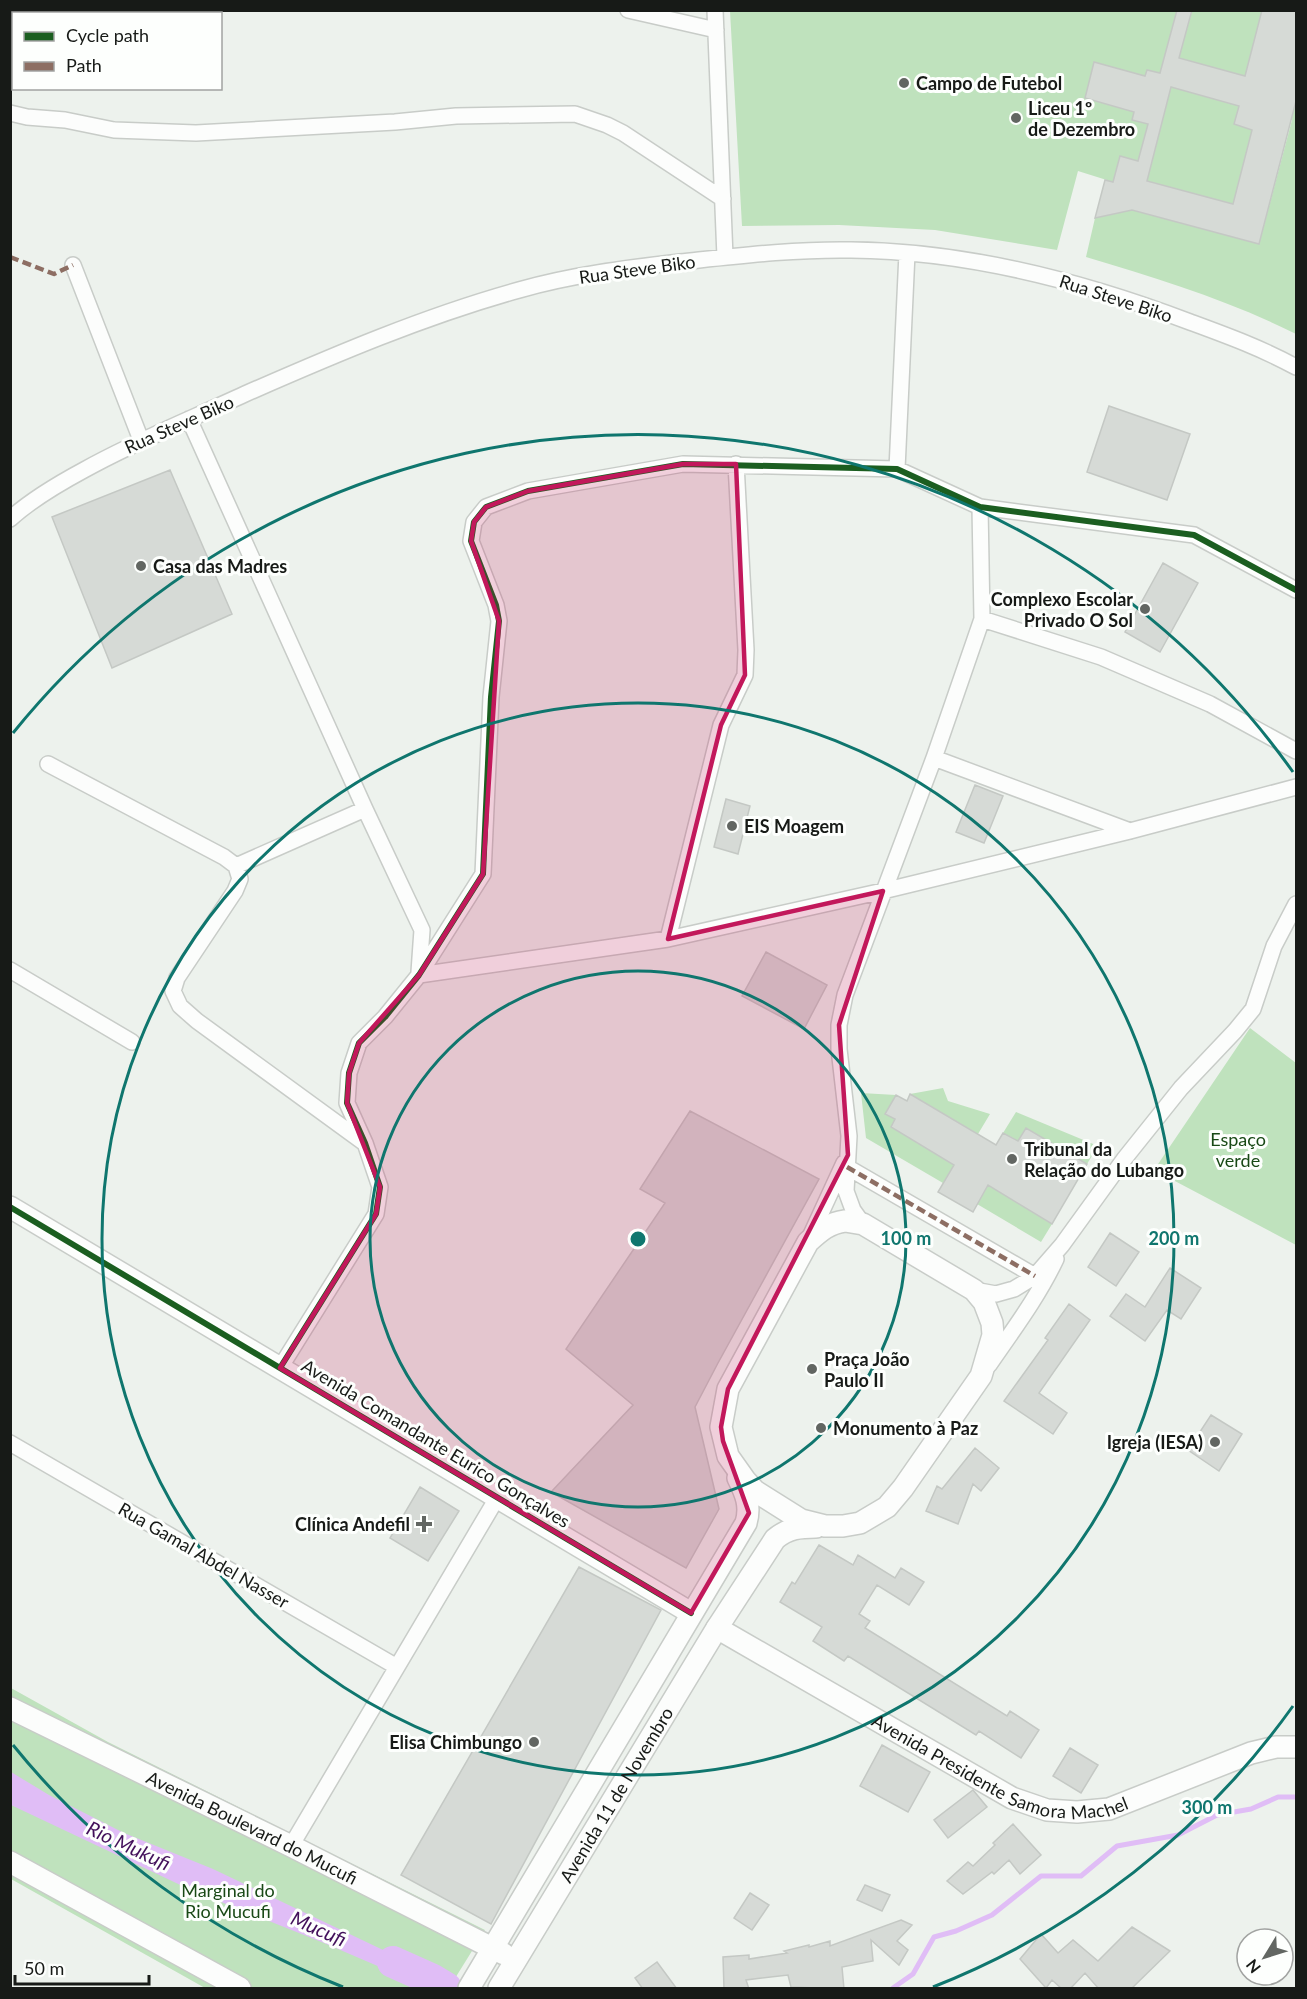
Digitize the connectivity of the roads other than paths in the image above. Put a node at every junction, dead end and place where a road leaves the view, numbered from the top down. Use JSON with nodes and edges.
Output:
{"nodes":[{"id":1,"x":628,"y":10,"type":"edge"},
{"id":2,"x":715,"y":10,"type":"edge"},
{"id":3,"x":716,"y":30,"type":"junction"},
{"id":4,"x":10,"y":113,"type":"edge"},
{"id":5,"x":723,"y":199,"type":"junction"},
{"id":6,"x":907,"y":253,"type":"junction"},
{"id":7,"x":725,"y":257,"type":"junction"},
{"id":8,"x":73,"y":265,"type":"dead end"},
{"id":9,"x":1296,"y":367,"type":"edge"},
{"id":10,"x":189,"y":419,"type":"junction"},
{"id":11,"x":141,"y":440,"type":"junction"},
{"id":12,"x":736,"y":464,"type":"junction"},
{"id":13,"x":897,"y":469,"type":"junction"},
{"id":14,"x":980,"y":507,"type":"junction"},
{"id":15,"x":10,"y":519,"type":"edge"},
{"id":16,"x":1296,"y":590,"type":"edge"},
{"id":17,"x":982,"y":619,"type":"junction"},
{"id":18,"x":1296,"y":751,"type":"edge"},
{"id":19,"x":934,"y":758,"type":"junction"},
{"id":20,"x":48,"y":764,"type":"dead end"},
{"id":21,"x":1296,"y":787,"type":"edge"},
{"id":22,"x":365,"y":809,"type":"junction"},
{"id":23,"x":1130,"y":831,"type":"junction"},
{"id":24,"x":236,"y":866,"type":"junction"},
{"id":25,"x":883,"y":891,"type":"junction"},
{"id":26,"x":1296,"y":904,"type":"edge"},
{"id":27,"x":668,"y":939,"type":"junction"},
{"id":28,"x":10,"y":970,"type":"edge"},
{"id":29,"x":419,"y":975,"type":"junction"},
{"id":30,"x":132,"y":1042,"type":"dead end"},
{"id":31,"x":365,"y":1143,"type":"junction"},
{"id":32,"x":848,"y":1161,"type":"junction"},
{"id":33,"x":10,"y":1207,"type":"edge"},
{"id":34,"x":862,"y":1224,"type":"junction"},
{"id":35,"x":808,"y":1242,"type":"junction"},
{"id":36,"x":1062,"y":1245,"type":"junction"},
{"id":37,"x":1035,"y":1276,"type":"junction"},
{"id":38,"x":974,"y":1290,"type":"junction"},
{"id":39,"x":280,"y":1368,"type":"junction"},
{"id":40,"x":981,"y":1376,"type":"junction"},
{"id":41,"x":10,"y":1443,"type":"edge"},
{"id":42,"x":728,"y":1456,"type":"junction"},
{"id":43,"x":497,"y":1498,"type":"junction"},
{"id":44,"x":843,"y":1526,"type":"junction"},
{"id":45,"x":691,"y":1613,"type":"junction"},
{"id":46,"x":717,"y":1628,"type":"junction"},
{"id":47,"x":397,"y":1667,"type":"junction"},
{"id":48,"x":10,"y":1708,"type":"edge"},
{"id":49,"x":1296,"y":1748,"type":"edge"},
{"id":50,"x":291,"y":1846,"type":"junction"},
{"id":51,"x":10,"y":1862,"type":"edge"},
{"id":52,"x":492,"y":1947,"type":"junction"},
{"id":53,"x":514,"y":1960,"type":"junction"},
{"id":54,"x":473,"y":1981,"type":"edge"},
{"id":55,"x":500,"y":1988,"type":"edge"},
{"id":56,"x":240,"y":1989,"type":"edge"}],
"edges":[{"from":1,"to":3,"type":"street"},
{"from":2,"to":3,"type":"street"},
{"from":3,"to":5,"type":"street"},
{"from":4,"to":5,"type":"street"},
{"from":5,"to":7,"type":"street"},
{"from":6,"to":7,"type":"street","name":"Rua Steve Biko"},
{"from":6,"to":9,"type":"street","name":"Rua Steve Biko"},
{"from":6,"to":13,"type":"street"},
{"from":7,"to":10,"type":"street","name":"Rua Steve Biko"},
{"from":8,"to":11,"type":"street"},
{"from":10,"to":11,"type":"street","name":"Rua Steve Biko"},
{"from":10,"to":22,"type":"street"},
{"from":11,"to":15,"type":"street","name":"Rua Steve Biko"},
{"from":12,"to":13,"type":"street"},
{"from":12,"to":27,"type":"street"},
{"from":12,"to":29,"type":"street"},
{"from":13,"to":14,"type":"street"},
{"from":14,"to":16,"type":"street"},
{"from":14,"to":17,"type":"street"},
{"from":17,"to":18,"type":"street"},
{"from":17,"to":19,"type":"street"},
{"from":19,"to":23,"type":"street"},
{"from":19,"to":25,"type":"street"},
{"from":20,"to":24,"type":"street"},
{"from":21,"to":23,"type":"street"},
{"from":22,"to":24,"type":"street"},
{"from":22,"to":29,"type":"street"},
{"from":23,"to":25,"type":"street"},
{"from":24,"to":31,"type":"street"},
{"from":25,"to":27,"type":"street"},
{"from":25,"to":32,"type":"street"},
{"from":26,"to":36,"type":"street"},
{"from":27,"to":29,"type":"street"},
{"from":28,"to":30,"type":"street"},
{"from":29,"to":31,"type":"street"},
{"from":31,"to":39,"type":"street"},
{"from":32,"to":34,"type":"street"},
{"from":32,"to":35,"type":"street"},
{"from":32,"to":37,"type":"street"},
{"from":33,"to":39,"type":"street","name":"Avenida Comandante Eurico Gonçalves"},
{"from":34,"to":35,"type":"street"},
{"from":34,"to":38,"type":"street"},
{"from":35,"to":42,"type":"street"},
{"from":36,"to":37,"type":"street"},
{"from":36,"to":40,"type":"street"},
{"from":37,"to":38,"type":"street"},
{"from":38,"to":40,"type":"street"},
{"from":39,"to":43,"type":"street","name":"Avenida Comandante Eurico Gonçalves"},
{"from":40,"to":44,"type":"street"},
{"from":41,"to":47,"type":"street","name":"Rua Gamal Abdel Nasser"},
{"from":42,"to":44,"type":"street"},
{"from":42,"to":45,"type":"street","name":"Avenida 11 de Novembro"},
{"from":43,"to":45,"type":"street","name":"Avenida Comandante Eurico Gonçalves"},
{"from":43,"to":47,"type":"street"},
{"from":44,"to":46,"type":"street","name":"Avenida 11 de Novembro"},
{"from":45,"to":46,"type":"street"},
{"from":45,"to":52,"type":"street","name":"Avenida 11 de Novembro"},
{"from":46,"to":49,"type":"street","name":"Avenida Presidente Samora Machel"},
{"from":46,"to":53,"type":"street","name":"Avenida 11 de Novembro"},
{"from":47,"to":50,"type":"street"},
{"from":48,"to":50,"type":"street","name":"Avenida Boulevard do Mucufi"},
{"from":50,"to":52,"type":"street","name":"Avenida Boulevard do Mucufi"},
{"from":51,"to":56,"type":"street"},
{"from":52,"to":53,"type":"street"},
{"from":52,"to":54,"type":"street","name":"Avenida 11 de Novembro"},
{"from":53,"to":55,"type":"street","name":"Avenida 11 de Novembro"}]}
